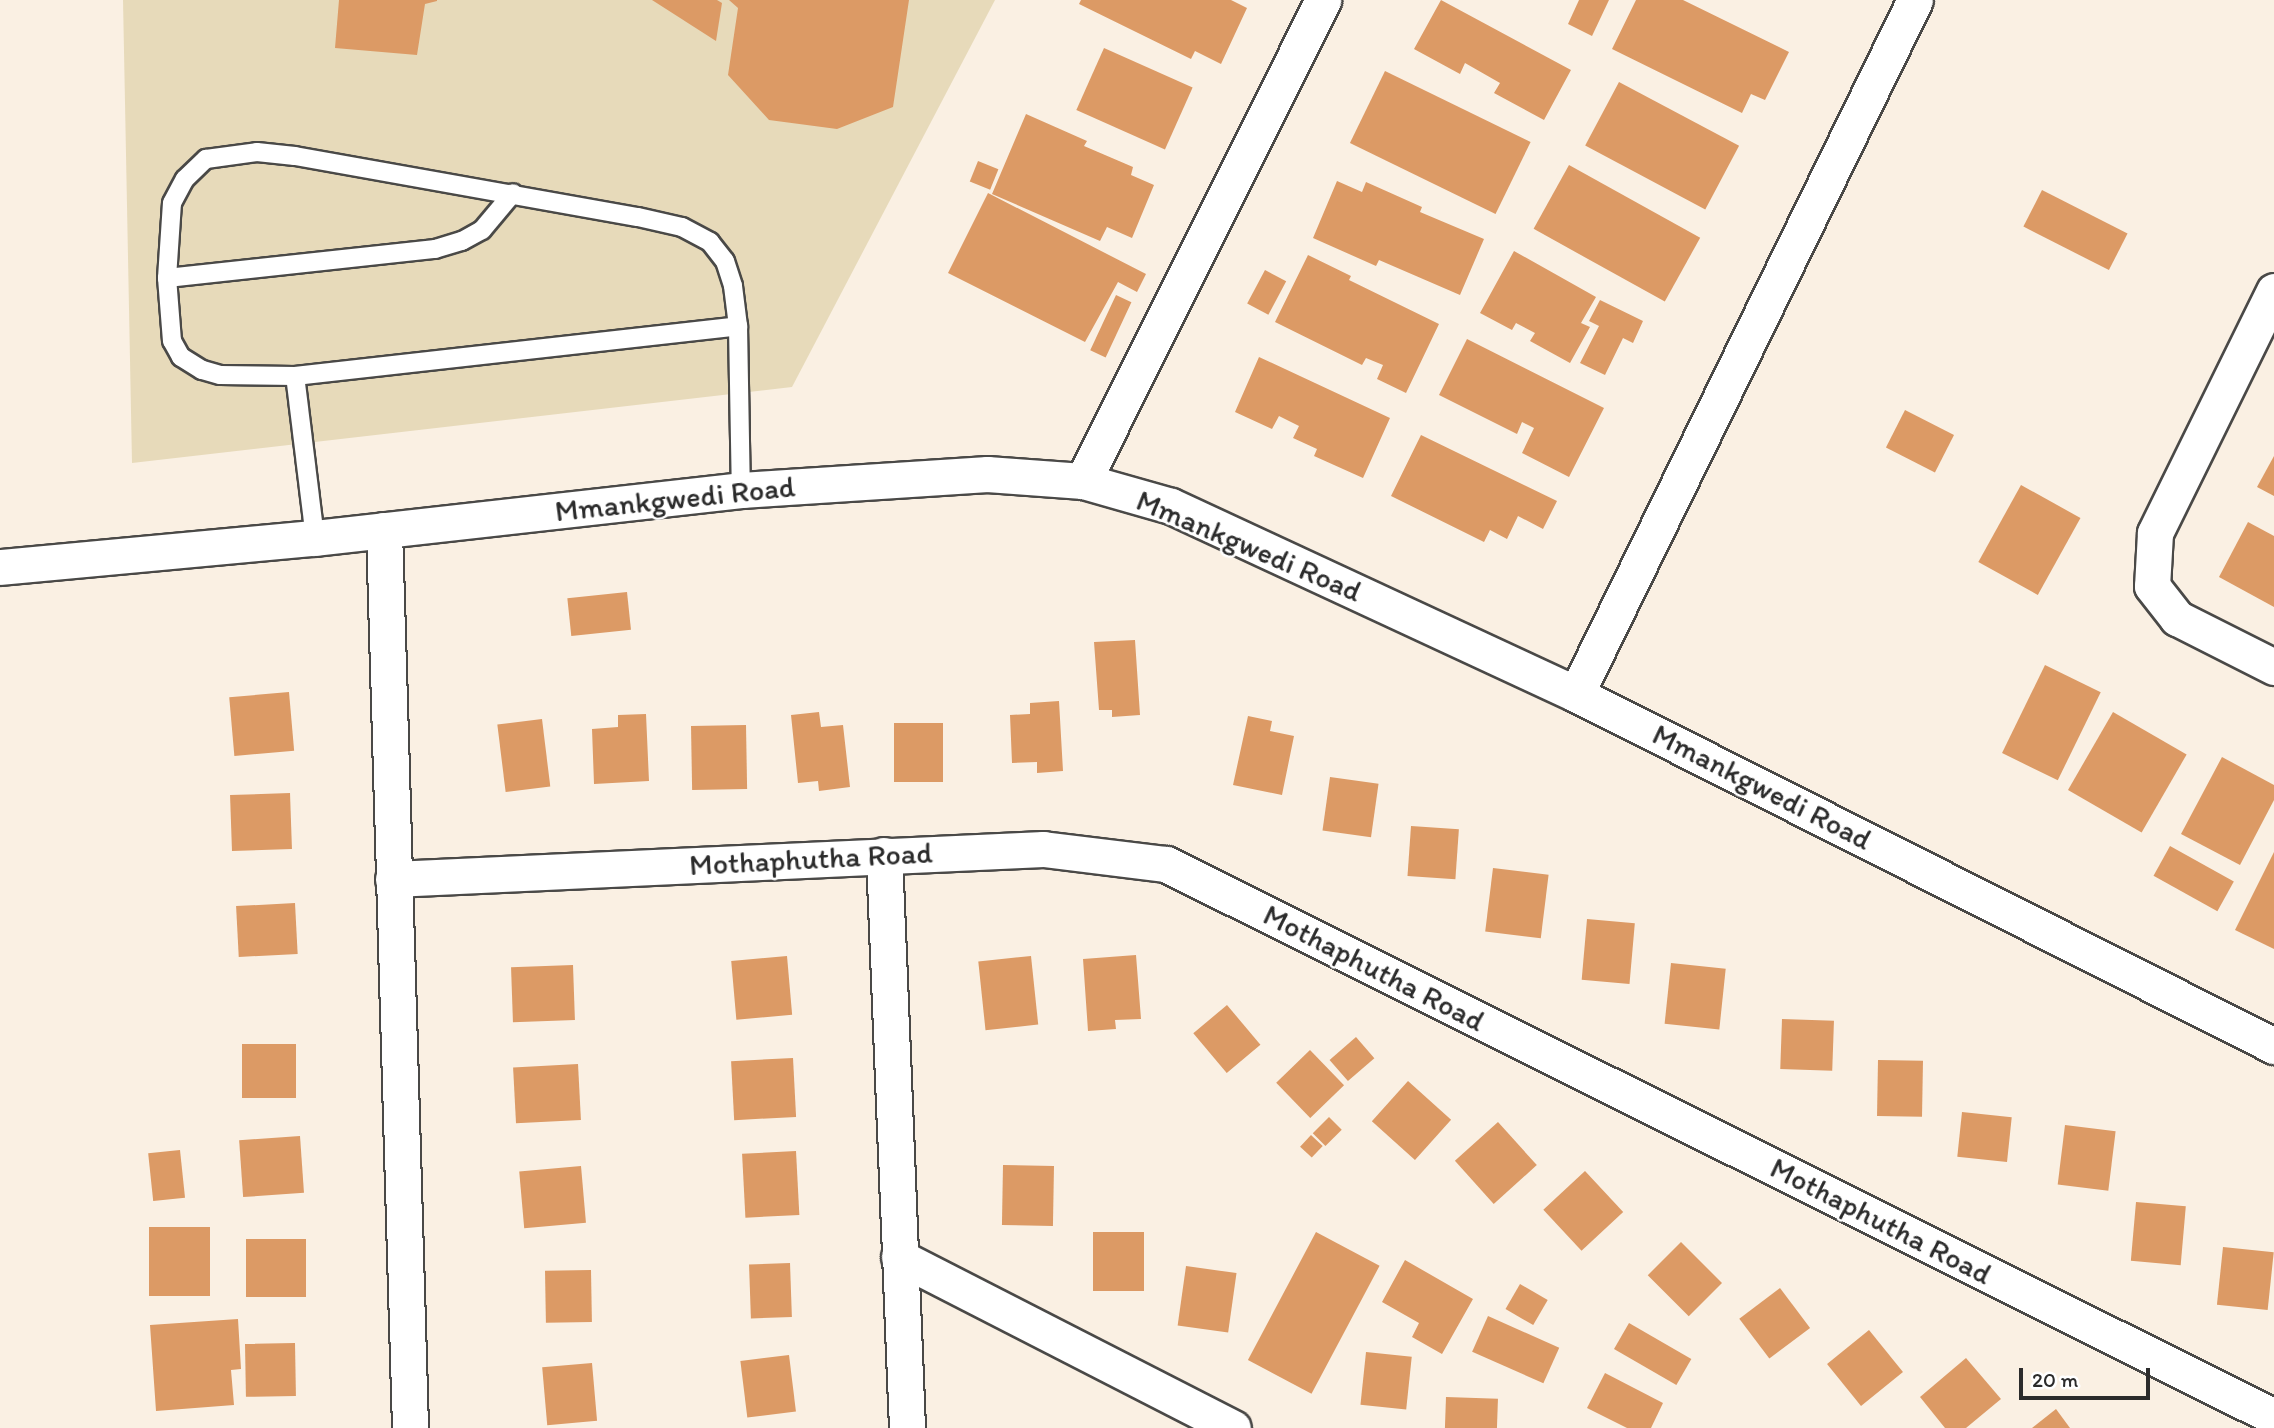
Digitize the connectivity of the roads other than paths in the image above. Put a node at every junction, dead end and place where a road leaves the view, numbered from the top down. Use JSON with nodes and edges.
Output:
{"nodes":[{"id":1,"x":1323,"y":0,"type":"edge"},
{"id":2,"x":1915,"y":0,"type":"edge"},
{"id":3,"x":513,"y":193,"type":"junction"},
{"id":4,"x":167,"y":278,"type":"junction"},
{"id":5,"x":2274,"y":291,"type":"edge"},
{"id":6,"x":737,"y":326,"type":"junction"},
{"id":7,"x":295,"y":376,"type":"junction"},
{"id":8,"x":1083,"y":481,"type":"junction"},
{"id":9,"x":741,"y":490,"type":"junction"},
{"id":10,"x":384,"y":530,"type":"junction"},
{"id":11,"x":315,"y":538,"type":"junction"},
{"id":12,"x":0,"y":566,"type":"edge"},
{"id":13,"x":2274,"y":667,"type":"edge"},
{"id":14,"x":1576,"y":694,"type":"junction"},
{"id":15,"x":884,"y":855,"type":"junction"},
{"id":16,"x":393,"y":879,"type":"junction"},
{"id":17,"x":2274,"y":1046,"type":"edge"},
{"id":18,"x":899,"y":1257,"type":"junction"},
{"id":19,"x":2274,"y":1417,"type":"edge"},
{"id":20,"x":410,"y":1428,"type":"edge"},
{"id":21,"x":906,"y":1428,"type":"edge"},
{"id":22,"x":1233,"y":1428,"type":"edge"}],
"edges":[{"from":1,"to":8,"type":"street"},
{"from":2,"to":14,"type":"street"},
{"from":3,"to":4,"type":"lane"},
{"from":3,"to":4,"type":"lane"},
{"from":3,"to":6,"type":"lane"},
{"from":4,"to":7,"type":"lane"},
{"from":5,"to":13,"type":"street"},
{"from":6,"to":7,"type":"lane"},
{"from":6,"to":9,"type":"lane"},
{"from":7,"to":11,"type":"lane"},
{"from":8,"to":9,"type":"street","name":"Mmankgwedi Road"},
{"from":8,"to":14,"type":"street","name":"Mmankgwedi Road"},
{"from":9,"to":10,"type":"street","name":"Mmankgwedi Road"},
{"from":10,"to":11,"type":"street","name":"Mmankgwedi Road"},
{"from":10,"to":16,"type":"street"},
{"from":11,"to":12,"type":"street","name":"Mmankgwedi Road"},
{"from":14,"to":17,"type":"street","name":"Mmankgwedi Road"},
{"from":15,"to":16,"type":"street","name":"Mothaphutha Road"},
{"from":15,"to":18,"type":"street"},
{"from":15,"to":19,"type":"street","name":"Mothaphutha Road"},
{"from":16,"to":20,"type":"street"},
{"from":18,"to":21,"type":"street"},
{"from":18,"to":22,"type":"street"}]}
